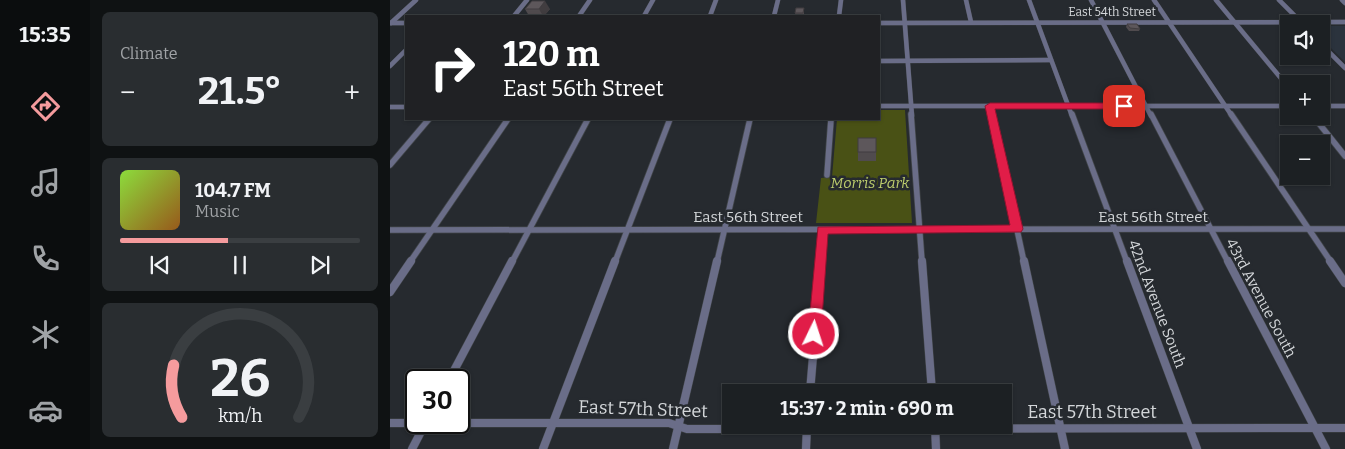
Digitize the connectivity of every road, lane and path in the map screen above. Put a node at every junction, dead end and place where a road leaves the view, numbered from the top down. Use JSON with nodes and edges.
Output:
{"nodes":[{"id":1,"x":416,"y":0,"type":"edge"},
{"id":2,"x":527,"y":0,"type":"edge"},
{"id":3,"x":590,"y":0,"type":"edge"},
{"id":4,"x":653,"y":0,"type":"edge"},
{"id":5,"x":716,"y":0,"type":"edge"},
{"id":6,"x":778,"y":0,"type":"edge"},
{"id":7,"x":841,"y":0,"type":"edge"},
{"id":8,"x":903,"y":0,"type":"edge"},
{"id":9,"x":966,"y":0,"type":"edge"},
{"id":10,"x":1029,"y":0,"type":"edge"},
{"id":11,"x":1091,"y":0,"type":"edge"},
{"id":12,"x":1154,"y":0,"type":"edge"},
{"id":13,"x":1216,"y":0,"type":"edge"},
{"id":14,"x":1279,"y":0,"type":"edge"},
{"id":15,"x":1342,"y":0,"type":"edge"},
{"id":16,"x":1345,"y":3,"type":"edge"},
{"id":17,"x":515,"y":15,"type":"edge"},
{"id":18,"x":580,"y":15,"type":"edge"},
{"id":19,"x":645,"y":15,"type":"edge"},
{"id":20,"x":710,"y":15,"type":"edge"},
{"id":21,"x":774,"y":15,"type":"edge"},
{"id":22,"x":840,"y":15,"type":"edge"},
{"id":23,"x":1293,"y":15,"type":"edge"},
{"id":24,"x":971,"y":22,"type":"junction"},
{"id":25,"x":1037,"y":22,"type":"junction"},
{"id":26,"x":1103,"y":22,"type":"junction"},
{"id":27,"x":1169,"y":22,"type":"junction"},
{"id":28,"x":1235,"y":22,"type":"junction"},
{"id":29,"x":1330,"y":22,"type":"edge"},
{"id":30,"x":1345,"y":22,"type":"edge"},
{"id":31,"x":390,"y":23,"type":"edge"},
{"id":32,"x":405,"y":23,"type":"edge"},
{"id":33,"x":880,"y":23,"type":"edge"},
{"id":34,"x":905,"y":23,"type":"junction"},
{"id":35,"x":1280,"y":23,"type":"edge"},
{"id":36,"x":405,"y":51,"type":"edge"},
{"id":37,"x":1330,"y":53,"type":"edge"},
{"id":38,"x":1051,"y":60,"type":"junction"},
{"id":39,"x":880,"y":61,"type":"edge"},
{"id":40,"x":908,"y":61,"type":"junction"},
{"id":41,"x":390,"y":66,"type":"edge"},
{"id":42,"x":1345,"y":68,"type":"edge"},
{"id":43,"x":1280,"y":77,"type":"edge"},
{"id":44,"x":880,"y":106,"type":"edge"},
{"id":45,"x":911,"y":106,"type":"junction"},
{"id":46,"x":990,"y":106,"type":"junction"},
{"id":47,"x":1068,"y":106,"type":"junction"},
{"id":48,"x":1147,"y":106,"type":"junction"},
{"id":49,"x":1225,"y":106,"type":"junction"},
{"id":50,"x":1280,"y":106,"type":"edge"},
{"id":51,"x":1330,"y":106,"type":"edge"},
{"id":52,"x":1345,"y":106,"type":"edge"},
{"id":53,"x":390,"y":107,"type":"edge"},
{"id":54,"x":405,"y":107,"type":"edge"},
{"id":55,"x":428,"y":120,"type":"edge"},
{"id":56,"x":507,"y":120,"type":"edge"},
{"id":57,"x":587,"y":120,"type":"edge"},
{"id":58,"x":670,"y":120,"type":"edge"},
{"id":59,"x":750,"y":120,"type":"edge"},
{"id":60,"x":831,"y":120,"type":"edge"},
{"id":61,"x":1319,"y":125,"type":"edge"},
{"id":62,"x":1345,"y":156,"type":"edge"},
{"id":63,"x":390,"y":165,"type":"edge"},
{"id":64,"x":827,"y":175,"type":"dead end"},
{"id":65,"x":1017,"y":229,"type":"junction"},
{"id":66,"x":1308,"y":229,"type":"junction"},
{"id":67,"x":1345,"y":229,"type":"edge"},
{"id":68,"x":390,"y":230,"type":"edge"},
{"id":69,"x":432,"y":230,"type":"junction"},
{"id":70,"x":530,"y":230,"type":"junction"},
{"id":71,"x":627,"y":230,"type":"junction"},
{"id":72,"x":725,"y":230,"type":"junction"},
{"id":73,"x":822,"y":230,"type":"junction"},
{"id":74,"x":920,"y":230,"type":"junction"},
{"id":75,"x":1114,"y":230,"type":"junction"},
{"id":76,"x":1211,"y":230,"type":"junction"},
{"id":77,"x":1345,"y":284,"type":"edge"},
{"id":78,"x":390,"y":292,"type":"edge"},
{"id":79,"x":455,"y":369,"type":"edge"},
{"id":80,"x":811,"y":384,"type":"edge"},
{"id":81,"x":931,"y":384,"type":"edge"},
{"id":82,"x":390,"y":423,"type":"edge"},
{"id":83,"x":405,"y":423,"type":"edge"},
{"id":84,"x":470,"y":423,"type":"edge"},
{"id":85,"x":553,"y":423,"type":"junction"},
{"id":86,"x":679,"y":426,"type":"junction"},
{"id":87,"x":1012,"y":427,"type":"edge"},
{"id":88,"x":722,"y":428,"type":"edge"},
{"id":89,"x":1061,"y":428,"type":"junction"},
{"id":90,"x":1315,"y":428,"type":"junction"},
{"id":91,"x":1345,"y":428,"type":"edge"},
{"id":92,"x":1189,"y":429,"type":"junction"},
{"id":93,"x":420,"y":434,"type":"edge"},
{"id":94,"x":807,"y":434,"type":"edge"},
{"id":95,"x":935,"y":434,"type":"edge"},
{"id":96,"x":412,"y":449,"type":"edge"},
{"id":97,"x":543,"y":449,"type":"edge"},
{"id":98,"x":674,"y":449,"type":"edge"},
{"id":99,"x":806,"y":449,"type":"edge"},
{"id":100,"x":936,"y":449,"type":"edge"},
{"id":101,"x":1066,"y":449,"type":"edge"},
{"id":102,"x":1197,"y":449,"type":"edge"},
{"id":103,"x":1326,"y":449,"type":"edge"}],
"edges":[{"from":1,"to":31,"type":"street"},
{"from":2,"to":17,"type":"street"},
{"from":3,"to":18,"type":"street"},
{"from":4,"to":19,"type":"street"},
{"from":5,"to":20,"type":"street"},
{"from":6,"to":21,"type":"street"},
{"from":7,"to":22,"type":"street"},
{"from":8,"to":34,"type":"street"},
{"from":9,"to":24,"type":"street"},
{"from":10,"to":25,"type":"street","name":"42nd Avenue South"},
{"from":11,"to":26,"type":"street","name":"43rd Avenue South"},
{"from":12,"to":27,"type":"street"},
{"from":13,"to":28,"type":"street"},
{"from":14,"to":23,"type":"street"},
{"from":15,"to":16,"type":"street"},
{"from":24,"to":25,"type":"street","name":"East 54th Street"},
{"from":24,"to":34,"type":"street","name":"East 54th Street"},
{"from":25,"to":26,"type":"street","name":"East 54th Street"},
{"from":25,"to":38,"type":"street","name":"42nd Avenue South"},
{"from":26,"to":27,"type":"street","name":"East 54th Street"},
{"from":26,"to":48,"type":"street","name":"43rd Avenue South"},
{"from":27,"to":28,"type":"street","name":"East 54th Street"},
{"from":27,"to":49,"type":"street"},
{"from":28,"to":35,"type":"street","name":"East 54th Street"},
{"from":28,"to":43,"type":"street"},
{"from":29,"to":30,"type":"street","name":"East 54th Street"},
{"from":31,"to":32,"type":"street"},
{"from":33,"to":34,"type":"street","name":"East 54th Street"},
{"from":34,"to":40,"type":"street"},
{"from":36,"to":41,"type":"street"},
{"from":37,"to":42,"type":"street"},
{"from":38,"to":40,"type":"street"},
{"from":38,"to":47,"type":"street","name":"42nd Avenue South"},
{"from":39,"to":40,"type":"street"},
{"from":40,"to":45,"type":"street"},
{"from":44,"to":45,"type":"street"},
{"from":45,"to":46,"type":"street"},
{"from":45,"to":74,"type":"street"},
{"from":46,"to":47,"type":"street"},
{"from":46,"to":65,"type":"street"},
{"from":47,"to":48,"type":"street"},
{"from":47,"to":75,"type":"street","name":"42nd Avenue South"},
{"from":48,"to":49,"type":"street"},
{"from":48,"to":76,"type":"street","name":"43rd Avenue South"},
{"from":49,"to":50,"type":"street"},
{"from":49,"to":66,"type":"street"},
{"from":51,"to":52,"type":"street"},
{"from":53,"to":54,"type":"street"},
{"from":55,"to":63,"type":"street"},
{"from":56,"to":69,"type":"street"},
{"from":57,"to":70,"type":"street"},
{"from":58,"to":71,"type":"street"},
{"from":59,"to":72,"type":"street"},
{"from":60,"to":64,"type":"street"},
{"from":61,"to":62,"type":"street"},
{"from":65,"to":74,"type":"street","name":"East 56th Street"},
{"from":65,"to":75,"type":"street","name":"East 56th Street"},
{"from":65,"to":89,"type":"street"},
{"from":66,"to":67,"type":"street","name":"East 56th Street"},
{"from":66,"to":76,"type":"street","name":"East 56th Street"},
{"from":66,"to":77,"type":"street"},
{"from":68,"to":69,"type":"street","name":"East 56th Street"},
{"from":69,"to":70,"type":"street","name":"East 56th Street"},
{"from":69,"to":78,"type":"street"},
{"from":70,"to":71,"type":"street","name":"East 56th Street"},
{"from":70,"to":79,"type":"street"},
{"from":71,"to":72,"type":"street","name":"East 56th Street"},
{"from":71,"to":85,"type":"street"},
{"from":72,"to":73,"type":"street","name":"East 56th Street"},
{"from":72,"to":86,"type":"street"},
{"from":73,"to":74,"type":"street","name":"East 56th Street"},
{"from":73,"to":80,"type":"street"},
{"from":74,"to":81,"type":"street"},
{"from":75,"to":76,"type":"street","name":"East 56th Street"},
{"from":75,"to":92,"type":"street","name":"42nd Avenue South"},
{"from":76,"to":90,"type":"street","name":"43rd Avenue South"},
{"from":82,"to":83,"type":"street","name":"East 57th Street"},
{"from":84,"to":85,"type":"street","name":"East 57th Street"},
{"from":85,"to":86,"type":"street","name":"East 57th Street"},
{"from":85,"to":97,"type":"street"},
{"from":86,"to":88,"type":"street","name":"East 57th Street"},
{"from":86,"to":98,"type":"street"},
{"from":87,"to":89,"type":"street","name":"East 57th Street"},
{"from":89,"to":92,"type":"street","name":"East 57th Street"},
{"from":89,"to":101,"type":"street"},
{"from":90,"to":91,"type":"street","name":"East 57th Street"},
{"from":90,"to":92,"type":"street","name":"East 57th Street"},
{"from":90,"to":103,"type":"street","name":"43rd Avenue South"},
{"from":92,"to":102,"type":"street","name":"42nd Avenue South"},
{"from":93,"to":96,"type":"street"},
{"from":94,"to":99,"type":"street"},
{"from":95,"to":100,"type":"street"}]}
